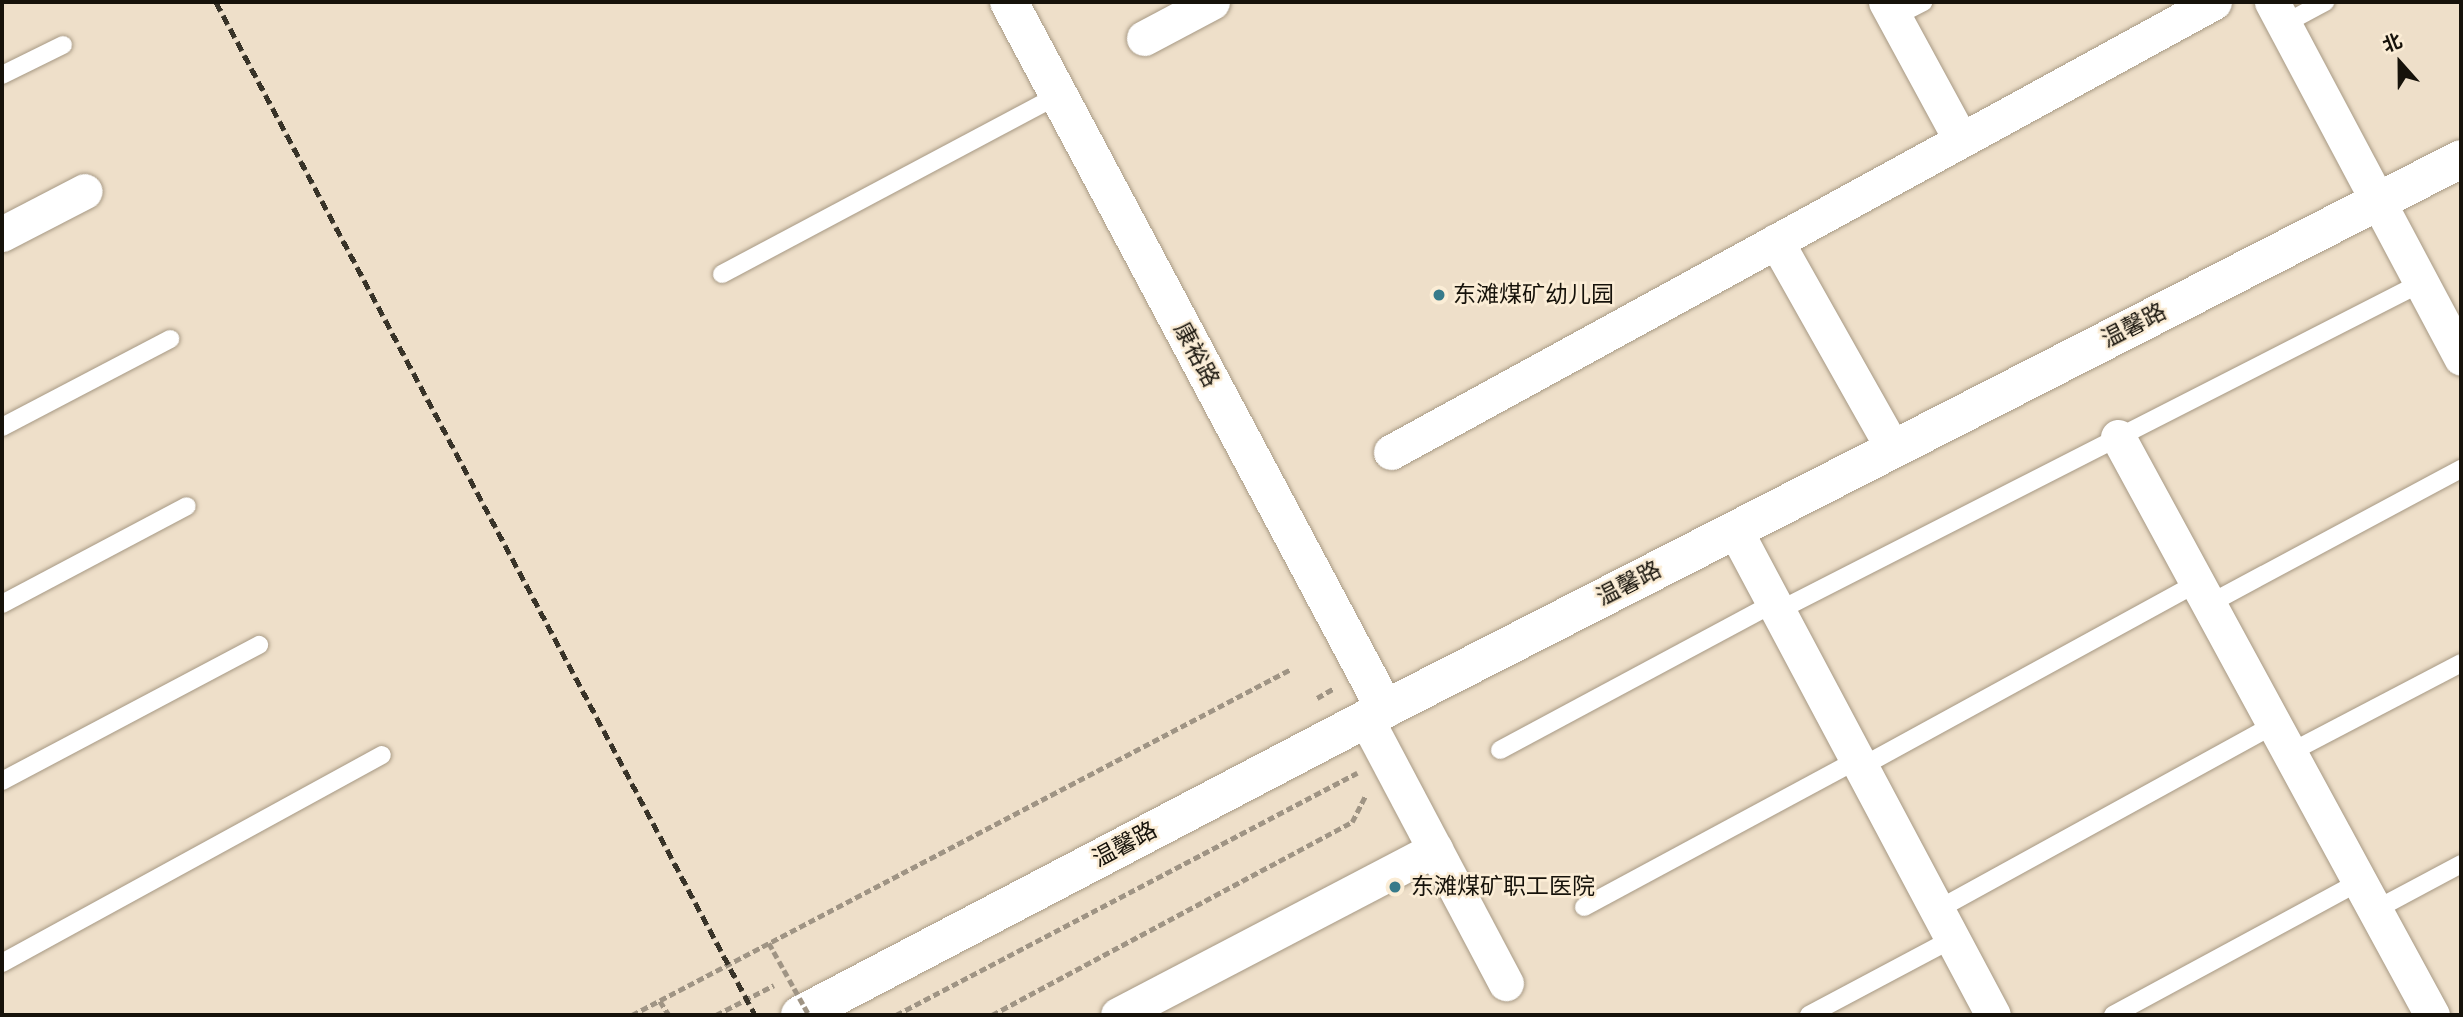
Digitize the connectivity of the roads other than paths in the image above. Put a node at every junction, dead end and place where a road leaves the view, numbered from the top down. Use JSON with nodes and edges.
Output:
{"nodes":[{"id":1,"x":1009,"y":2,"type":"edge"},
{"id":2,"x":1212,"y":2,"type":"edge"},
{"id":3,"x":2214,"y":2,"type":"edge"},
{"id":4,"x":2325,"y":2,"type":"edge"},
{"id":5,"x":1901,"y":7,"type":"edge"},
{"id":6,"x":2278,"y":13,"type":"edge"},
{"id":7,"x":1144,"y":38,"type":"dead end"},
{"id":8,"x":63,"y":45,"type":"dead end"},
{"id":9,"x":2,"y":75,"type":"edge"},
{"id":10,"x":1058,"y":95,"type":"junction"},
{"id":11,"x":1961,"y":140,"type":"junction"},
{"id":12,"x":2461,"y":159,"type":"edge"},
{"id":13,"x":85,"y":191,"type":"dead end"},
{"id":14,"x":2378,"y":201,"type":"junction"},
{"id":15,"x":2,"y":234,"type":"edge"},
{"id":16,"x":1776,"y":241,"type":"junction"},
{"id":17,"x":722,"y":274,"type":"dead end"},
{"id":18,"x":2421,"y":283,"type":"junction"},
{"id":19,"x":170,"y":339,"type":"dead end"},
{"id":20,"x":2461,"y":358,"type":"edge"},
{"id":21,"x":2,"y":426,"type":"edge"},
{"id":22,"x":2118,"y":437,"type":"junction"},
{"id":23,"x":1893,"y":449,"type":"junction"},
{"id":24,"x":1391,"y":452,"type":"dead end"},
{"id":25,"x":2461,"y":469,"type":"edge"},
{"id":26,"x":187,"y":506,"type":"dead end"},
{"id":27,"x":1735,"y":530,"type":"junction"},
{"id":28,"x":2203,"y":593,"type":"junction"},
{"id":29,"x":2,"y":604,"type":"edge"},
{"id":30,"x":1776,"y":607,"type":"junction"},
{"id":31,"x":259,"y":645,"type":"dead end"},
{"id":32,"x":2461,"y":663,"type":"edge"},
{"id":33,"x":1375,"y":714,"type":"junction"},
{"id":34,"x":2282,"y":739,"type":"junction"},
{"id":35,"x":1500,"y":750,"type":"dead end"},
{"id":36,"x":382,"y":755,"type":"dead end"},
{"id":37,"x":1859,"y":763,"type":"junction"},
{"id":38,"x":2,"y":781,"type":"edge"},
{"id":39,"x":1435,"y":849,"type":"junction"},
{"id":40,"x":2461,"y":864,"type":"edge"},
{"id":41,"x":2367,"y":896,"type":"junction"},
{"id":42,"x":1584,"y":906,"type":"dead end"},
{"id":43,"x":1945,"y":924,"type":"junction"},
{"id":44,"x":2,"y":963,"type":"edge"},
{"id":45,"x":1506,"y":983,"type":"dead end"},
{"id":46,"x":800,"y":1015,"type":"edge"},
{"id":47,"x":1118,"y":1015,"type":"edge"},
{"id":48,"x":1809,"y":1015,"type":"edge"},
{"id":49,"x":1993,"y":1015,"type":"edge"},
{"id":50,"x":2113,"y":1015,"type":"edge"},
{"id":51,"x":2432,"y":1015,"type":"edge"}],
"edges":[{"from":1,"to":10,"type":"street","name":"康裕路"},
{"from":2,"to":7,"type":"street"},
{"from":3,"to":11,"type":"street"},
{"from":4,"to":6,"type":"lane"},
{"from":5,"to":11,"type":"street"},
{"from":6,"to":14,"type":"street"},
{"from":8,"to":9,"type":"lane"},
{"from":10,"to":17,"type":"lane"},
{"from":10,"to":33,"type":"street","name":"康裕路"},
{"from":11,"to":16,"type":"street"},
{"from":12,"to":14,"type":"street","name":"温馨路"},
{"from":13,"to":15,"type":"street"},
{"from":14,"to":18,"type":"street"},
{"from":14,"to":23,"type":"street","name":"温馨路"},
{"from":16,"to":23,"type":"street"},
{"from":16,"to":24,"type":"street"},
{"from":18,"to":20,"type":"street"},
{"from":18,"to":22,"type":"lane"},
{"from":19,"to":21,"type":"lane"},
{"from":22,"to":28,"type":"street"},
{"from":22,"to":30,"type":"lane"},
{"from":23,"to":27,"type":"street","name":"温馨路"},
{"from":25,"to":28,"type":"lane"},
{"from":26,"to":29,"type":"lane"},
{"from":27,"to":30,"type":"street"},
{"from":27,"to":33,"type":"street","name":"温馨路"},
{"from":28,"to":34,"type":"street"},
{"from":28,"to":37,"type":"lane"},
{"from":30,"to":35,"type":"lane"},
{"from":30,"to":37,"type":"street"},
{"from":31,"to":38,"type":"lane"},
{"from":32,"to":34,"type":"lane"},
{"from":33,"to":39,"type":"street"},
{"from":33,"to":46,"type":"street","name":"温馨路"},
{"from":34,"to":41,"type":"street"},
{"from":34,"to":43,"type":"lane"},
{"from":36,"to":44,"type":"lane"},
{"from":37,"to":42,"type":"lane"},
{"from":37,"to":43,"type":"street"},
{"from":39,"to":45,"type":"street"},
{"from":39,"to":47,"type":"street"},
{"from":40,"to":41,"type":"lane"},
{"from":41,"to":50,"type":"lane"},
{"from":41,"to":51,"type":"street"},
{"from":43,"to":48,"type":"lane"},
{"from":43,"to":49,"type":"street"}]}
